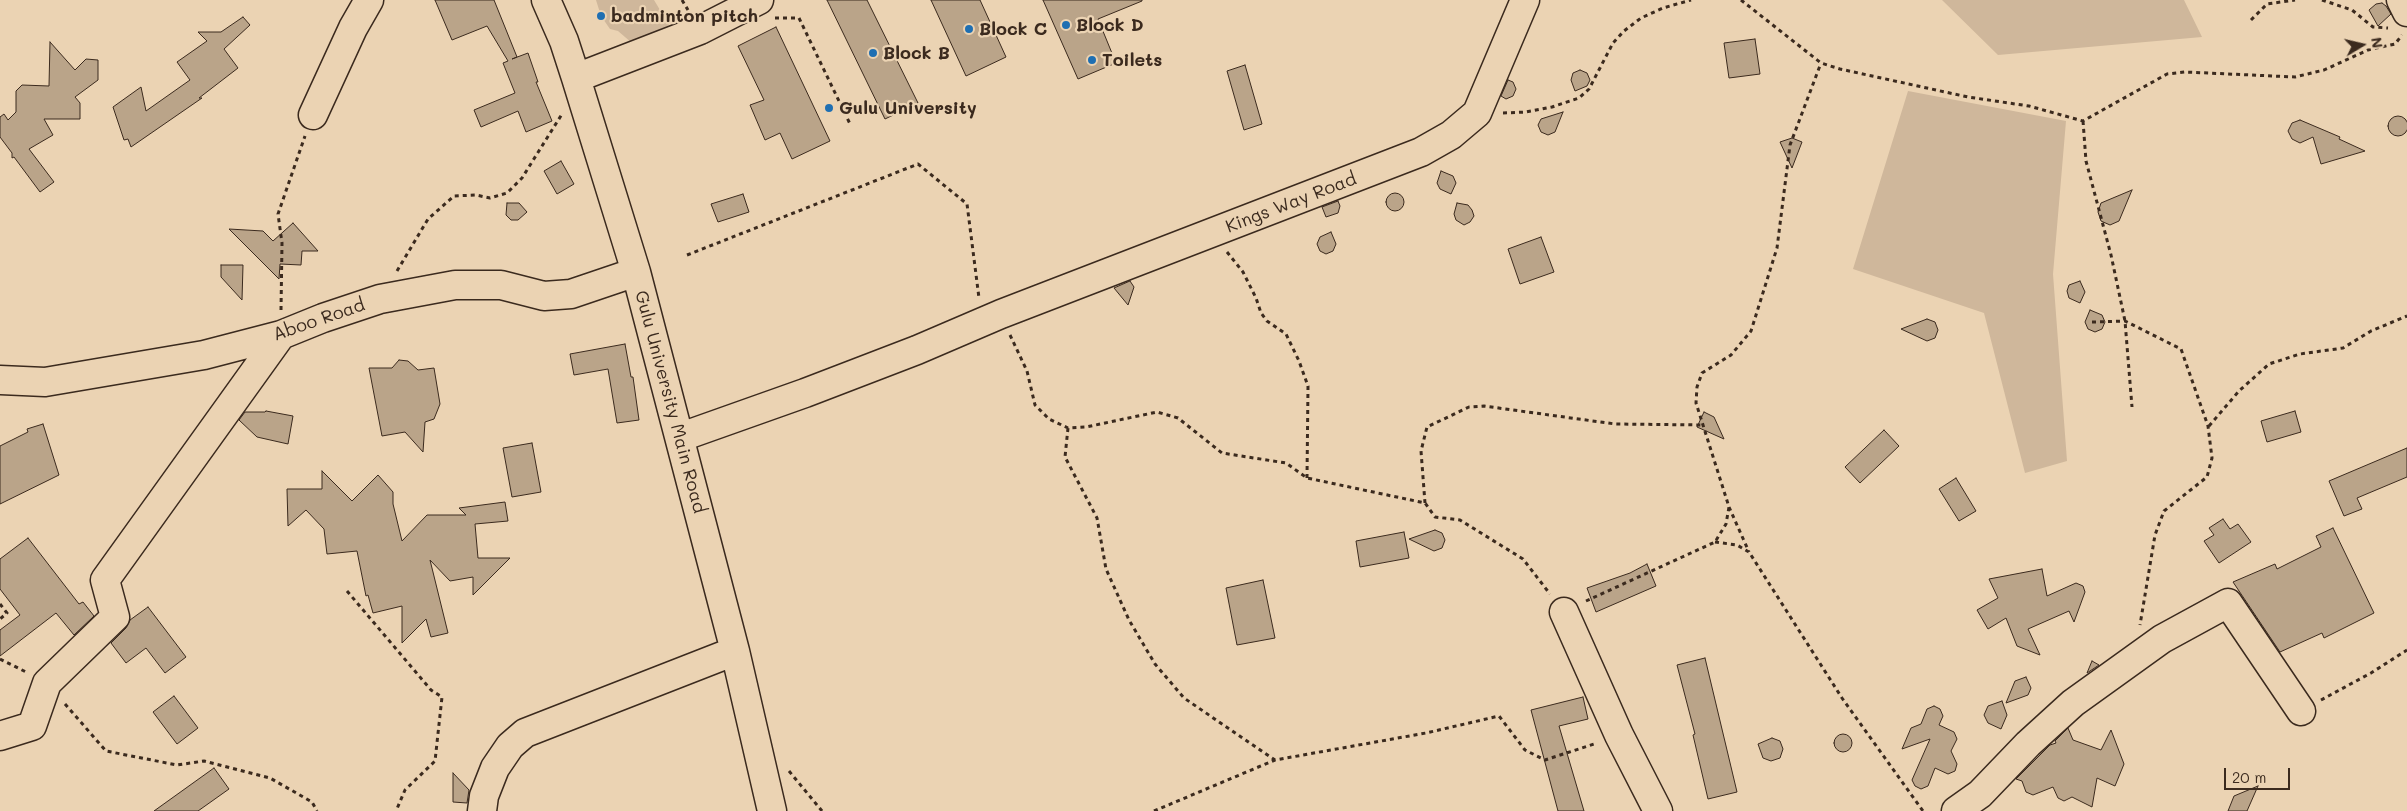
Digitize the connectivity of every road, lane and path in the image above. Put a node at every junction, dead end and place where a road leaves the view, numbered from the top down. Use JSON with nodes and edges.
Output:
{"nodes":[{"id":1,"x":370,"y":0,"type":"edge"},
{"id":2,"x":546,"y":0,"type":"edge"},
{"id":3,"x":1525,"y":0,"type":"edge"},
{"id":4,"x":1691,"y":0,"type":"edge"},
{"id":5,"x":1740,"y":0,"type":"edge"},
{"id":6,"x":2294,"y":0,"type":"edge"},
{"id":7,"x":2322,"y":0,"type":"edge"},
{"id":8,"x":2400,"y":0,"type":"edge"},
{"id":9,"x":2266,"y":2,"type":"edge"},
{"id":10,"x":764,"y":9,"type":"edge"},
{"id":11,"x":2251,"y":20,"type":"dead end"},
{"id":12,"x":2402,"y":23,"type":"edge"},
{"id":13,"x":1821,"y":63,"type":"junction"},
{"id":14,"x":576,"y":78,"type":"junction"},
{"id":15,"x":563,"y":112,"type":"dead end"},
{"id":16,"x":1477,"y":114,"type":"junction"},
{"id":17,"x":313,"y":115,"type":"joint"},
{"id":18,"x":2083,"y":121,"type":"junction"},
{"id":19,"x":851,"y":126,"type":"dead end"},
{"id":20,"x":1213,"y":234,"type":"junction"},
{"id":21,"x":687,"y":255,"type":"dead end"},
{"id":22,"x":636,"y":272,"type":"junction"},
{"id":23,"x":380,"y":299,"type":"junction"},
{"id":24,"x":2407,"y":316,"type":"edge"},
{"id":25,"x":992,"y":318,"type":"junction"},
{"id":26,"x":2124,"y":321,"type":"junction"},
{"id":27,"x":2092,"y":322,"type":"dead end"},
{"id":28,"x":281,"y":335,"type":"junction"},
{"id":29,"x":0,"y":380,"type":"edge"},
{"id":30,"x":2132,"y":407,"type":"dead end"},
{"id":31,"x":1704,"y":425,"type":"junction"},
{"id":32,"x":2208,"y":426,"type":"junction"},
{"id":33,"x":1068,"y":428,"type":"junction"},
{"id":34,"x":680,"y":437,"type":"junction"},
{"id":35,"x":1307,"y":478,"type":"junction"},
{"id":36,"x":1425,"y":503,"type":"junction"},
{"id":37,"x":1729,"y":507,"type":"junction"},
{"id":38,"x":1715,"y":542,"type":"junction"},
{"id":39,"x":1749,"y":552,"type":"junction"},
{"id":40,"x":347,"y":591,"type":"dead end"},
{"id":41,"x":0,"y":604,"type":"edge"},
{"id":42,"x":1564,"y":612,"type":"junction"},
{"id":43,"x":0,"y":619,"type":"edge"},
{"id":44,"x":2407,"y":650,"type":"edge"},
{"id":45,"x":735,"y":651,"type":"junction"},
{"id":46,"x":0,"y":659,"type":"edge"},
{"id":47,"x":2135,"y":660,"type":"junction"},
{"id":48,"x":47,"y":683,"type":"junction"},
{"id":49,"x":2301,"y":711,"type":"joint"},
{"id":50,"x":1619,"y":735,"type":"junction"},
{"id":51,"x":0,"y":736,"type":"edge"},
{"id":52,"x":1275,"y":760,"type":"junction"},
{"id":53,"x":1986,"y":802,"type":"edge"},
{"id":54,"x":317,"y":811,"type":"edge"},
{"id":55,"x":396,"y":811,"type":"edge"},
{"id":56,"x":482,"y":811,"type":"edge"},
{"id":57,"x":772,"y":811,"type":"edge"},
{"id":58,"x":1154,"y":811,"type":"edge"},
{"id":59,"x":1658,"y":811,"type":"edge"},
{"id":60,"x":1923,"y":811,"type":"edge"},
{"id":61,"x":1956,"y":811,"type":"edge"}],
"edges":[{"from":1,"to":17,"type":"street"},
{"from":2,"to":14,"type":"street","name":"Gulu University Main Road"},
{"from":3,"to":16,"type":"street","name":"Kings Way Road"},
{"from":4,"to":16,"type":"path"},
{"from":5,"to":13,"type":"path"},
{"from":6,"to":9,"type":"path"},
{"from":7,"to":12,"type":"path"},
{"from":8,"to":12,"type":"street"},
{"from":9,"to":11,"type":"path"},
{"from":10,"to":14,"type":"street"},
{"from":10,"to":19,"type":"path"},
{"from":12,"to":18,"type":"path"},
{"from":13,"to":18,"type":"path"},
{"from":13,"to":31,"type":"path"},
{"from":14,"to":22,"type":"street","name":"Gulu University Main Road"},
{"from":15,"to":23,"type":"path"},
{"from":16,"to":20,"type":"street","name":"Kings Way Road"},
{"from":17,"to":28,"type":"path"},
{"from":18,"to":26,"type":"path"},
{"from":20,"to":25,"type":"street","name":"Kings Way Road"},
{"from":20,"to":35,"type":"path"},
{"from":21,"to":25,"type":"path"},
{"from":22,"to":23,"type":"street","name":"Aboo Road"},
{"from":22,"to":34,"type":"street","name":"Gulu University Main Road"},
{"from":23,"to":28,"type":"street","name":"Aboo Road"},
{"from":24,"to":32,"type":"path"},
{"from":25,"to":33,"type":"path"},
{"from":25,"to":34,"type":"street","name":"Kings Way Road"},
{"from":26,"to":27,"type":"path"},
{"from":26,"to":30,"type":"path"},
{"from":26,"to":32,"type":"path"},
{"from":28,"to":29,"type":"street","name":"Aboo Road"},
{"from":28,"to":48,"type":"street"},
{"from":31,"to":36,"type":"path"},
{"from":31,"to":37,"type":"path"},
{"from":32,"to":47,"type":"path"},
{"from":33,"to":35,"type":"path"},
{"from":33,"to":52,"type":"path"},
{"from":34,"to":45,"type":"street","name":"Gulu University Main Road"},
{"from":35,"to":36,"type":"path"},
{"from":36,"to":42,"type":"path"},
{"from":37,"to":38,"type":"path"},
{"from":37,"to":39,"type":"path"},
{"from":38,"to":39,"type":"path"},
{"from":38,"to":42,"type":"path"},
{"from":39,"to":60,"type":"path"},
{"from":40,"to":55,"type":"path"},
{"from":41,"to":43,"type":"path"},
{"from":42,"to":50,"type":"street"},
{"from":44,"to":49,"type":"path"},
{"from":45,"to":56,"type":"street"},
{"from":45,"to":57,"type":"street","name":"Gulu University Main Road"},
{"from":46,"to":48,"type":"path"},
{"from":47,"to":49,"type":"street"},
{"from":47,"to":53,"type":"street"},
{"from":48,"to":51,"type":"street"},
{"from":48,"to":54,"type":"path"},
{"from":50,"to":52,"type":"path"},
{"from":50,"to":59,"type":"street"},
{"from":52,"to":58,"type":"path"},
{"from":53,"to":61,"type":"street"}]}
